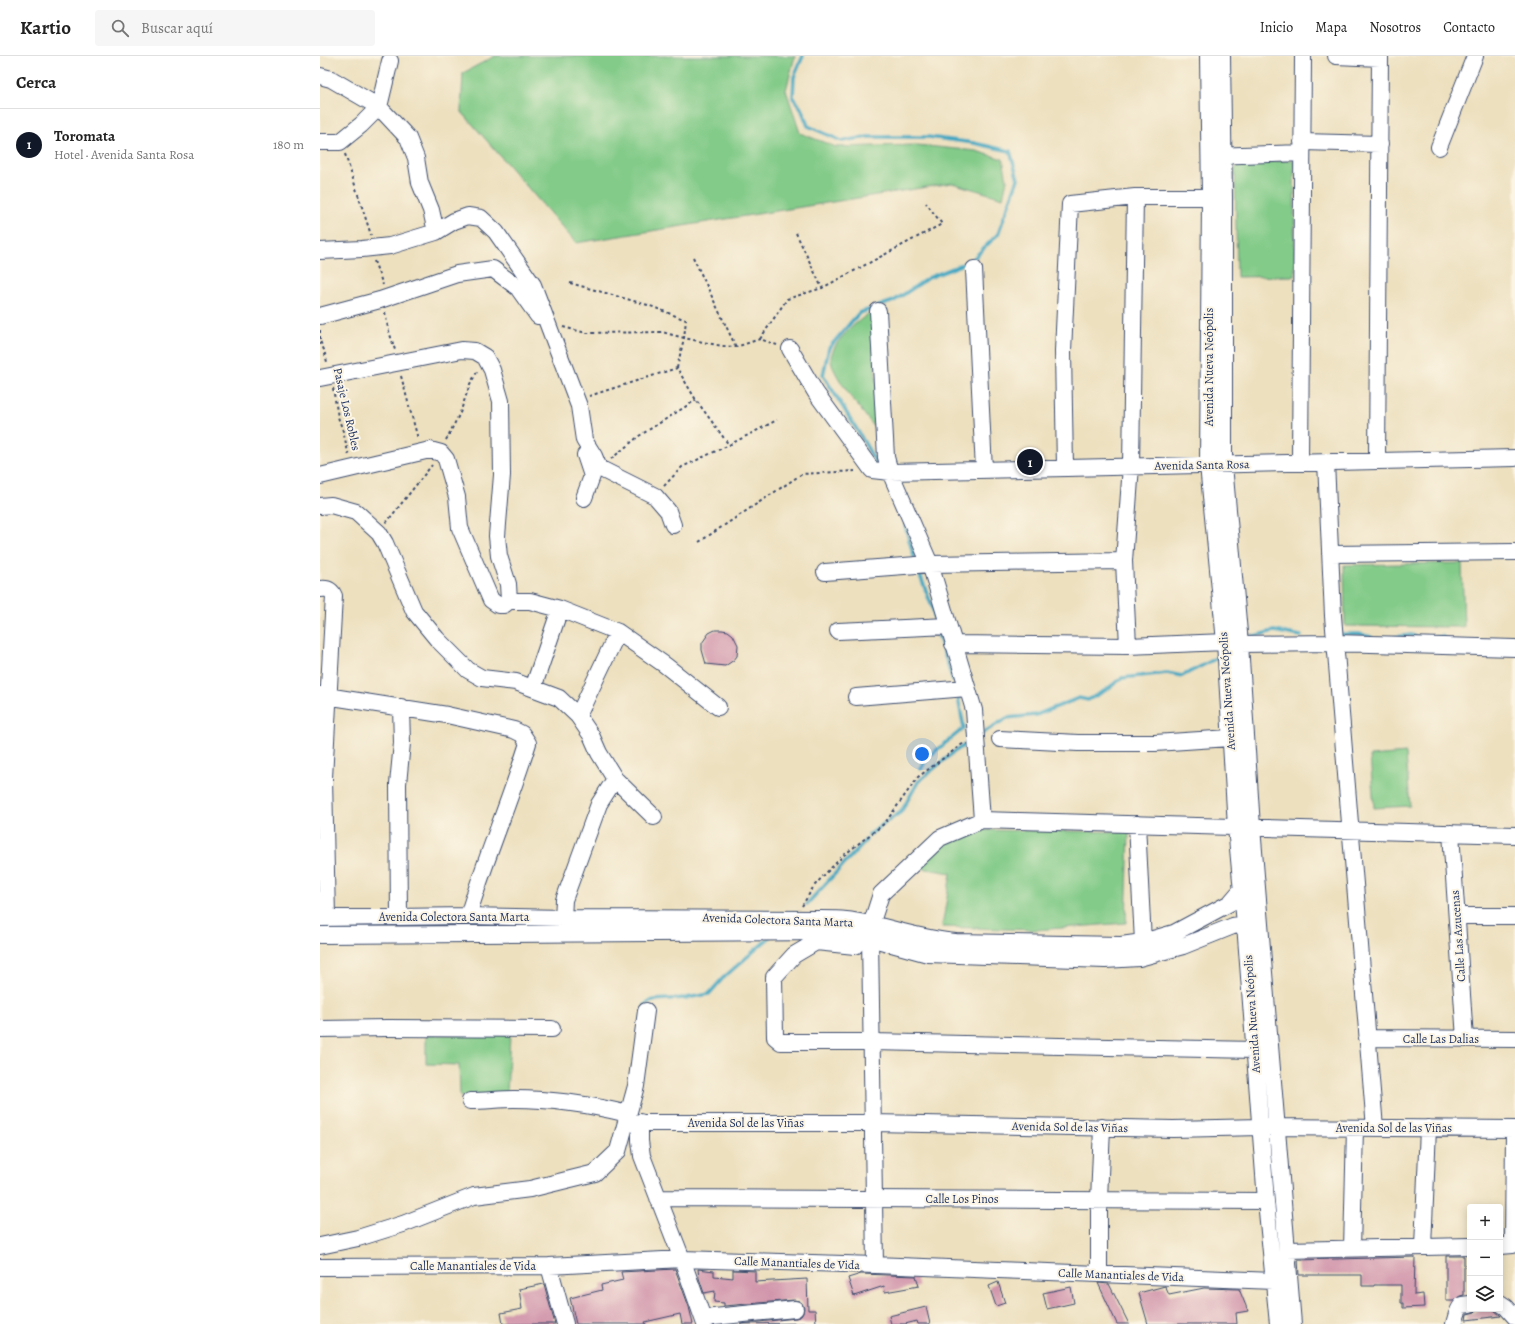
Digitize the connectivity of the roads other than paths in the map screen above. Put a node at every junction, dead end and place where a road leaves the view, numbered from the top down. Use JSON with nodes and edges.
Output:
{"nodes":[{"id":1,"x":1208,"y":56,"type":"edge"},
{"id":2,"x":1222,"y":56,"type":"edge"},
{"id":3,"x":1303,"y":56,"type":"edge"},
{"id":4,"x":1336,"y":56,"type":"edge"},
{"id":5,"x":1475,"y":56,"type":"edge"},
{"id":6,"x":1380,"y":57,"type":"edge"},
{"id":7,"x":390,"y":62,"type":"dead end"},
{"id":8,"x":320,"y":76,"type":"edge"},
{"id":9,"x":378,"y":107,"type":"junction"},
{"id":10,"x":1216,"y":135,"type":"junction"},
{"id":11,"x":320,"y":142,"type":"edge"},
{"id":12,"x":1380,"y":144,"type":"junction"},
{"id":13,"x":1439,"y":147,"type":"dead end"},
{"id":14,"x":1302,"y":148,"type":"junction"},
{"id":15,"x":1217,"y":156,"type":"junction"},
{"id":16,"x":1135,"y":197,"type":"junction"},
{"id":17,"x":1217,"y":197,"type":"junction"},
{"id":18,"x":436,"y":232,"type":"junction"},
{"id":19,"x":320,"y":251,"type":"edge"},
{"id":20,"x":974,"y":269,"type":"dead end"},
{"id":21,"x":878,"y":311,"type":"dead end"},
{"id":22,"x":320,"y":316,"type":"edge"},
{"id":23,"x":548,"y":327,"type":"junction"},
{"id":24,"x":790,"y":349,"type":"road end"},
{"id":25,"x":325,"y":377,"type":"edge"},
{"id":26,"x":584,"y":440,"type":"junction"},
{"id":27,"x":1515,"y":458,"type":"edge"},
{"id":28,"x":1377,"y":461,"type":"junction"},
{"id":29,"x":1300,"y":462,"type":"junction"},
{"id":30,"x":1326,"y":462,"type":"junction"},
{"id":31,"x":1216,"y":465,"type":"junction"},
{"id":32,"x":1131,"y":466,"type":"junction"},
{"id":33,"x":1065,"y":468,"type":"junction"},
{"id":34,"x":984,"y":470,"type":"junction"},
{"id":35,"x":890,"y":472,"type":"junction"},
{"id":36,"x":320,"y":476,"type":"edge"},
{"id":37,"x":584,"y":498,"type":"dead end"},
{"id":38,"x":320,"y":506,"type":"edge"},
{"id":39,"x":673,"y":525,"type":"dead end"},
{"id":40,"x":1515,"y":552,"type":"edge"},
{"id":41,"x":1330,"y":554,"type":"junction"},
{"id":42,"x":1124,"y":561,"type":"junction"},
{"id":43,"x":930,"y":564,"type":"junction"},
{"id":44,"x":825,"y":572,"type":"dead end"},
{"id":45,"x":320,"y":589,"type":"edge"},
{"id":46,"x":509,"y":601,"type":"junction"},
{"id":47,"x":560,"y":609,"type":"junction"},
{"id":48,"x":948,"y":626,"type":"junction"},
{"id":49,"x":838,"y":631,"type":"dead end"},
{"id":50,"x":618,"y":632,"type":"junction"},
{"id":51,"x":1232,"y":643,"type":"junction"},
{"id":52,"x":1335,"y":643,"type":"junction"},
{"id":53,"x":953,"y":644,"type":"junction"},
{"id":54,"x":1128,"y":646,"type":"junction"},
{"id":55,"x":1515,"y":648,"type":"edge"},
{"id":56,"x":533,"y":688,"type":"junction"},
{"id":57,"x":967,"y":688,"type":"junction"},
{"id":58,"x":325,"y":696,"type":"edge"},
{"id":59,"x":856,"y":697,"type":"dead end"},
{"id":60,"x":401,"y":707,"type":"junction"},
{"id":61,"x":718,"y":707,"type":"dead end"},
{"id":62,"x":578,"y":716,"type":"junction"},
{"id":63,"x":1230,"y":738,"type":"junction"},
{"id":64,"x":1000,"y":739,"type":"dead end"},
{"id":65,"x":615,"y":779,"type":"junction"},
{"id":66,"x":654,"y":817,"type":"dead end"},
{"id":67,"x":982,"y":820,"type":"junction"},
{"id":68,"x":1136,"y":824,"type":"junction"},
{"id":69,"x":1244,"y":827,"type":"junction"},
{"id":70,"x":1350,"y":830,"type":"junction"},
{"id":71,"x":1451,"y":833,"type":"junction"},
{"id":72,"x":1515,"y":835,"type":"edge"},
{"id":73,"x":1242,"y":889,"type":"junction"},
{"id":74,"x":468,"y":916,"type":"junction"},
{"id":75,"x":1457,"y":916,"type":"junction"},
{"id":76,"x":1515,"y":916,"type":"edge"},
{"id":77,"x":399,"y":917,"type":"junction"},
{"id":78,"x":323,"y":918,"type":"edge"},
{"id":79,"x":563,"y":918,"type":"junction"},
{"id":80,"x":1245,"y":924,"type":"junction"},
{"id":81,"x":320,"y":935,"type":"edge"},
{"id":82,"x":870,"y":937,"type":"junction"},
{"id":83,"x":1143,"y":942,"type":"junction"},
{"id":84,"x":646,"y":1011,"type":"dead end"},
{"id":85,"x":552,"y":1029,"type":"dead end"},
{"id":86,"x":320,"y":1030,"type":"edge"},
{"id":87,"x":1367,"y":1038,"type":"junction"},
{"id":88,"x":1466,"y":1039,"type":"junction"},
{"id":89,"x":1515,"y":1039,"type":"edge"},
{"id":90,"x":872,"y":1042,"type":"junction"},
{"id":91,"x":1255,"y":1050,"type":"junction"},
{"id":92,"x":470,"y":1102,"type":"dead end"},
{"id":93,"x":631,"y":1120,"type":"junction"},
{"id":94,"x":873,"y":1123,"type":"junction"},
{"id":95,"x":1102,"y":1127,"type":"junction"},
{"id":96,"x":1269,"y":1127,"type":"junction"},
{"id":97,"x":1355,"y":1128,"type":"junction"},
{"id":98,"x":1375,"y":1128,"type":"junction"},
{"id":99,"x":1428,"y":1128,"type":"junction"},
{"id":100,"x":1514,"y":1129,"type":"edge"},
{"id":101,"x":658,"y":1198,"type":"junction"},
{"id":102,"x":874,"y":1199,"type":"junction"},
{"id":103,"x":1099,"y":1200,"type":"junction"},
{"id":104,"x":1266,"y":1201,"type":"junction"},
{"id":105,"x":320,"y":1246,"type":"edge"},
{"id":106,"x":1467,"y":1246,"type":"edge"},
{"id":107,"x":1506,"y":1246,"type":"edge"},
{"id":108,"x":1423,"y":1247,"type":"junction"},
{"id":109,"x":1352,"y":1249,"type":"junction"},
{"id":110,"x":1287,"y":1250,"type":"junction"},
{"id":111,"x":682,"y":1259,"type":"junction"},
{"id":112,"x":875,"y":1265,"type":"junction"},
{"id":113,"x":549,"y":1266,"type":"junction"},
{"id":114,"x":320,"y":1267,"type":"edge"},
{"id":115,"x":1099,"y":1274,"type":"junction"},
{"id":116,"x":1274,"y":1281,"type":"junction"},
{"id":117,"x":1467,"y":1304,"type":"edge"},
{"id":118,"x":1503,"y":1305,"type":"edge"},
{"id":119,"x":795,"y":1309,"type":"dead end"},
{"id":120,"x":1515,"y":1317,"type":"edge"},
{"id":121,"x":704,"y":1321,"type":"edge"},
{"id":122,"x":565,"y":1324,"type":"edge"},
{"id":123,"x":1278,"y":1324,"type":"edge"},
{"id":124,"x":1293,"y":1324,"type":"edge"},
{"id":125,"x":1454,"y":1324,"type":"edge"}],
"edges":[{"from":1,"to":10,"type":"street","name":"Avenida Nueva Neópolis"},
{"from":2,"to":10,"type":"street","name":"Avenida Nueva Neópolis"},
{"from":3,"to":14,"type":"street"},
{"from":4,"to":6,"type":"street"},
{"from":5,"to":13,"type":"street"},
{"from":6,"to":12,"type":"street"},
{"from":7,"to":9,"type":"street"},
{"from":8,"to":9,"type":"street"},
{"from":9,"to":11,"type":"street"},
{"from":9,"to":18,"type":"street"},
{"from":10,"to":15,"type":"street","name":"Avenida Nueva Neópolis"},
{"from":12,"to":14,"type":"street"},
{"from":12,"to":28,"type":"street"},
{"from":14,"to":15,"type":"street"},
{"from":14,"to":29,"type":"street"},
{"from":15,"to":17,"type":"street","name":"Avenida Nueva Neópolis"},
{"from":16,"to":17,"type":"street"},
{"from":16,"to":32,"type":"street"},
{"from":16,"to":33,"type":"street"},
{"from":17,"to":31,"type":"street","name":"Avenida Nueva Neópolis"},
{"from":18,"to":19,"type":"street"},
{"from":18,"to":23,"type":"street"},
{"from":20,"to":34,"type":"street"},
{"from":21,"to":35,"type":"street"},
{"from":22,"to":23,"type":"street"},
{"from":23,"to":26,"type":"street"},
{"from":24,"to":35,"type":"street","name":"Avenida Santa Rosa"},
{"from":25,"to":46,"type":"street"},
{"from":26,"to":37,"type":"street"},
{"from":26,"to":39,"type":"street"},
{"from":27,"to":28,"type":"street","name":"Avenida Santa Rosa"},
{"from":28,"to":30,"type":"street","name":"Avenida Santa Rosa"},
{"from":29,"to":30,"type":"street","name":"Avenida Santa Rosa"},
{"from":29,"to":31,"type":"street","name":"Avenida Santa Rosa"},
{"from":30,"to":41,"type":"street"},
{"from":31,"to":32,"type":"street","name":"Avenida Santa Rosa"},
{"from":31,"to":51,"type":"street","name":"Avenida Nueva Neópolis"},
{"from":32,"to":33,"type":"street","name":"Avenida Santa Rosa"},
{"from":32,"to":42,"type":"street"},
{"from":33,"to":34,"type":"street","name":"Avenida Santa Rosa"},
{"from":34,"to":35,"type":"street","name":"Avenida Santa Rosa"},
{"from":35,"to":43,"type":"street"},
{"from":36,"to":46,"type":"street"},
{"from":38,"to":56,"type":"street"},
{"from":40,"to":41,"type":"street"},
{"from":41,"to":52,"type":"street"},
{"from":42,"to":43,"type":"street"},
{"from":42,"to":54,"type":"street"},
{"from":43,"to":44,"type":"street"},
{"from":43,"to":48,"type":"street"},
{"from":45,"to":58,"type":"street"},
{"from":46,"to":47,"type":"street"},
{"from":47,"to":50,"type":"street"},
{"from":47,"to":56,"type":"street"},
{"from":48,"to":49,"type":"street"},
{"from":48,"to":53,"type":"street"},
{"from":50,"to":61,"type":"street"},
{"from":50,"to":62,"type":"street"},
{"from":51,"to":52,"type":"street"},
{"from":51,"to":54,"type":"street"},
{"from":51,"to":63,"type":"street","name":"Avenida Nueva Neópolis"},
{"from":51,"to":69,"type":"street","name":"Avenida Nueva Neópolis"},
{"from":52,"to":55,"type":"street"},
{"from":52,"to":70,"type":"street"},
{"from":53,"to":54,"type":"street"},
{"from":53,"to":57,"type":"street"},
{"from":56,"to":62,"type":"street"},
{"from":57,"to":59,"type":"street"},
{"from":57,"to":67,"type":"street"},
{"from":58,"to":60,"type":"street"},
{"from":58,"to":78,"type":"street"},
{"from":60,"to":74,"type":"street"},
{"from":60,"to":77,"type":"street"},
{"from":62,"to":65,"type":"street"},
{"from":63,"to":64,"type":"street"},
{"from":63,"to":69,"type":"street","name":"Avenida Nueva Neópolis"},
{"from":65,"to":66,"type":"street"},
{"from":65,"to":79,"type":"street"},
{"from":67,"to":68,"type":"street"},
{"from":67,"to":82,"type":"street"},
{"from":68,"to":69,"type":"street"},
{"from":68,"to":83,"type":"street"},
{"from":69,"to":70,"type":"street"},
{"from":69,"to":73,"type":"street","name":"Avenida Nueva Neópolis"},
{"from":69,"to":96,"type":"street","name":"Avenida Nueva Neópolis"},
{"from":70,"to":71,"type":"street"},
{"from":70,"to":87,"type":"street"},
{"from":71,"to":72,"type":"street"},
{"from":71,"to":75,"type":"street","name":"Calle Las Azucenas"},
{"from":73,"to":80,"type":"street","name":"Avenida Nueva Neópolis"},
{"from":73,"to":83,"type":"street","name":"Avenida Colectora Santa Marta"},
{"from":74,"to":77,"type":"street","name":"Avenida Colectora Santa Marta"},
{"from":74,"to":79,"type":"street","name":"Avenida Colectora Santa Marta"},
{"from":75,"to":76,"type":"street"},
{"from":75,"to":88,"type":"street","name":"Calle Las Azucenas"},
{"from":77,"to":78,"type":"street","name":"Avenida Colectora Santa Marta"},
{"from":79,"to":82,"type":"street","name":"Avenida Colectora Santa Marta"},
{"from":80,"to":82,"type":"street","name":"Avenida Colectora Santa Marta"},
{"from":80,"to":91,"type":"street","name":"Avenida Nueva Neópolis"},
{"from":81,"to":82,"type":"street","name":"Avenida Colectora Santa Marta"},
{"from":82,"to":83,"type":"street","name":"Avenida Colectora Santa Marta"},
{"from":82,"to":90,"type":"street"},
{"from":82,"to":90,"type":"street"},
{"from":84,"to":93,"type":"street"},
{"from":85,"to":86,"type":"street"},
{"from":87,"to":88,"type":"street","name":"Calle Las Dalias"},
{"from":87,"to":98,"type":"street"},
{"from":88,"to":89,"type":"street","name":"Calle Las Dalias"},
{"from":90,"to":91,"type":"street"},
{"from":90,"to":94,"type":"street"},
{"from":91,"to":96,"type":"street","name":"Avenida Nueva Neópolis"},
{"from":92,"to":93,"type":"street","name":"Avenida Sol de las Viñas"},
{"from":93,"to":94,"type":"street","name":"Avenida Sol de las Viñas"},
{"from":93,"to":101,"type":"street"},
{"from":93,"to":105,"type":"street"},
{"from":94,"to":95,"type":"street","name":"Avenida Sol de las Viñas"},
{"from":94,"to":102,"type":"street"},
{"from":95,"to":96,"type":"street","name":"Avenida Sol de las Viñas"},
{"from":95,"to":103,"type":"street"},
{"from":96,"to":97,"type":"street","name":"Avenida Sol de las Viñas"},
{"from":96,"to":104,"type":"street","name":"Avenida Nueva Neópolis"},
{"from":96,"to":110,"type":"street","name":"Avenida Nueva Neópolis"},
{"from":97,"to":98,"type":"street","name":"Avenida Sol de las Viñas"},
{"from":97,"to":109,"type":"street"},
{"from":98,"to":99,"type":"street","name":"Avenida Sol de las Viñas"},
{"from":99,"to":100,"type":"street","name":"Avenida Sol de las Viñas"},
{"from":99,"to":108,"type":"street"},
{"from":100,"to":107,"type":"street"},
{"from":101,"to":102,"type":"street","name":"Calle Los Pinos"},
{"from":101,"to":111,"type":"street"},
{"from":102,"to":103,"type":"street","name":"Calle Los Pinos"},
{"from":102,"to":112,"type":"street"},
{"from":103,"to":104,"type":"street","name":"Calle Los Pinos"},
{"from":103,"to":115,"type":"street"},
{"from":104,"to":116,"type":"street","name":"Avenida Nueva Neópolis"},
{"from":106,"to":108,"type":"street"},
{"from":108,"to":109,"type":"street"},
{"from":109,"to":110,"type":"street"},
{"from":110,"to":124,"type":"street","name":"Avenida Nueva Neópolis"},
{"from":111,"to":112,"type":"street","name":"Calle Manantiales de Vida"},
{"from":111,"to":113,"type":"street","name":"Calle Manantiales de Vida"},
{"from":111,"to":121,"type":"street"},
{"from":112,"to":115,"type":"street","name":"Calle Manantiales de Vida"},
{"from":113,"to":114,"type":"street","name":"Calle Manantiales de Vida"},
{"from":113,"to":122,"type":"street"},
{"from":115,"to":116,"type":"street","name":"Calle Manantiales de Vida"},
{"from":116,"to":123,"type":"street","name":"Avenida Nueva Neópolis"},
{"from":117,"to":125,"type":"street"},
{"from":118,"to":120,"type":"street"},
{"from":119,"to":121,"type":"street"}]}
